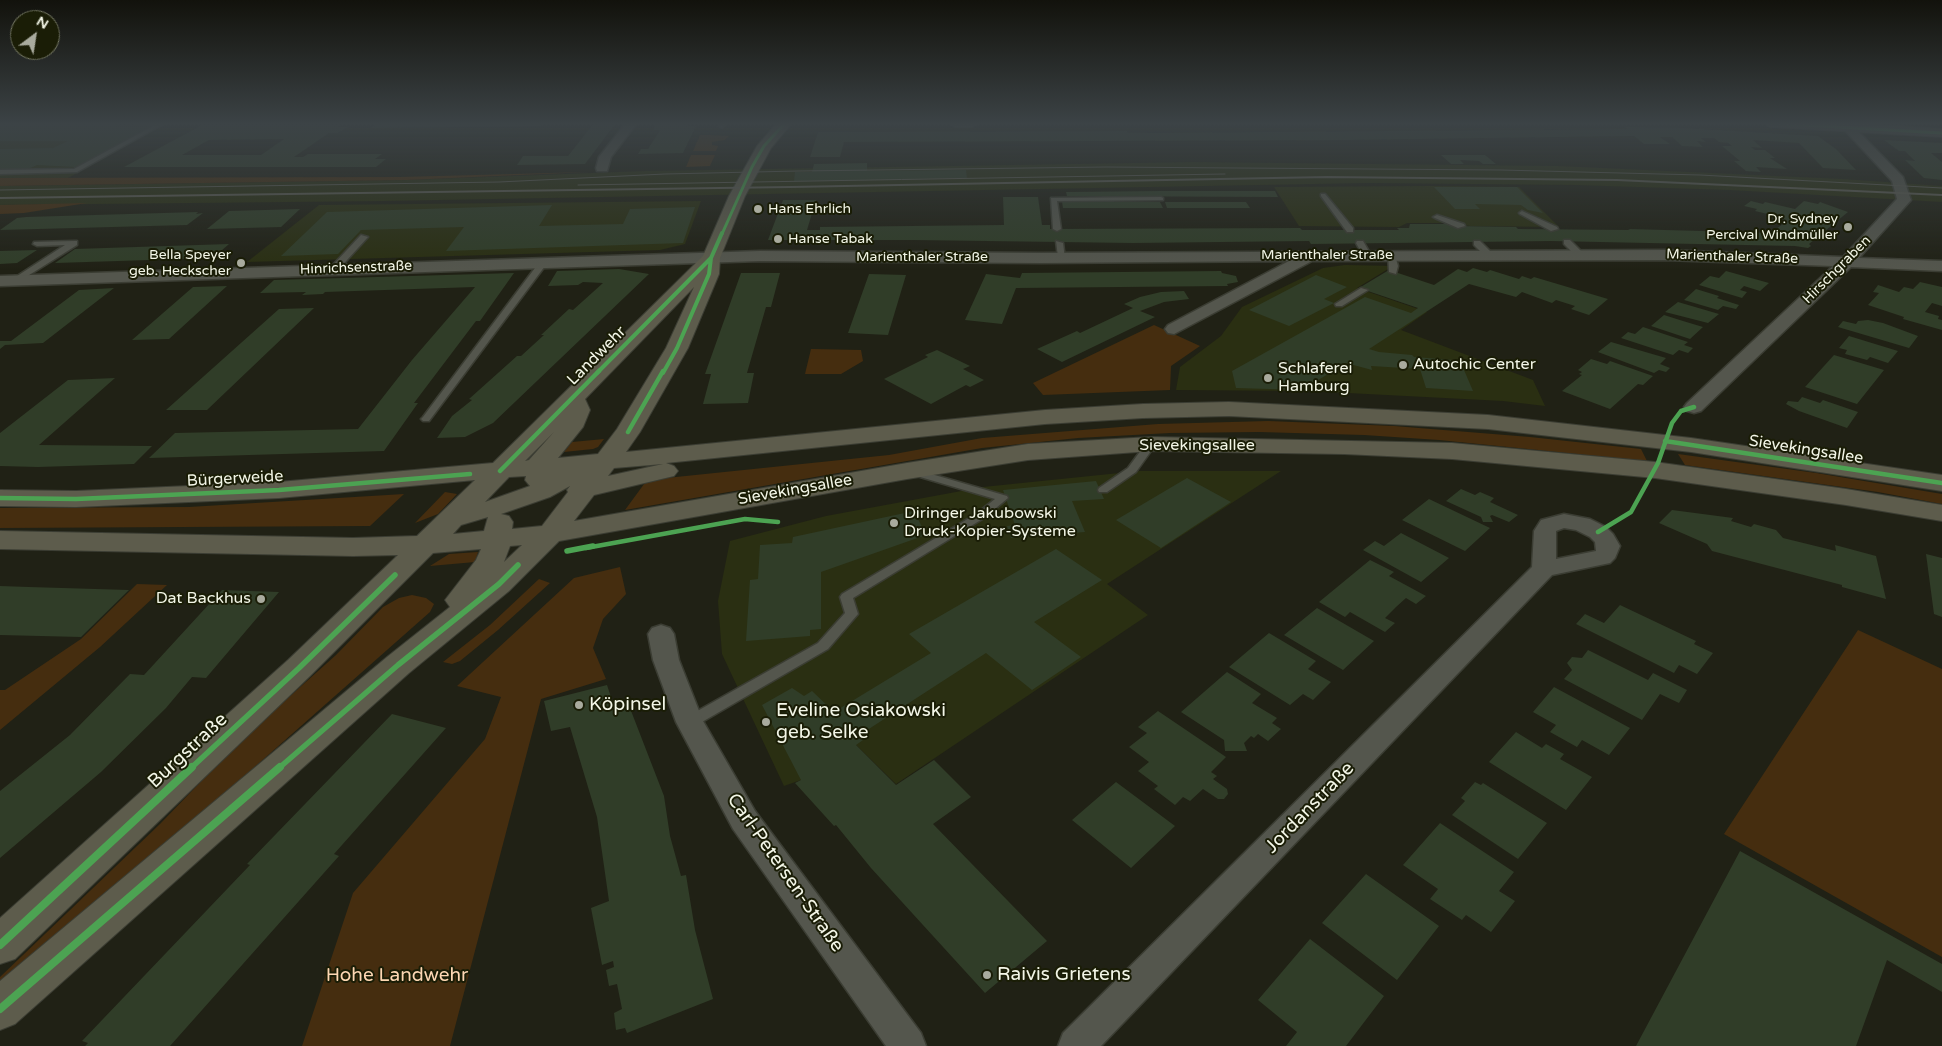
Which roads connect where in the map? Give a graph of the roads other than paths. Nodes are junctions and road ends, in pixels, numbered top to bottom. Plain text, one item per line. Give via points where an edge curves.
1 (28, 172) edge
2 (750, 172) edge
3 (1890, 172) edge
4 (0, 173) edge
5 (1323, 194) dead end
6 (1161, 199) dead end
7 (1522, 213) dead end
8 (1437, 217) dead end
9 (1460, 226) dead end
10 (1057, 228) dead end
11 (1554, 229) dead end
12 (1350, 230) dead end
13 (364, 237) dead end
14 (1567, 242) dead end
15 (1477, 243) dead end
16 (38, 244) dead end
17 (1391, 254) junction
18 (1488, 254) junction
19 (1579, 254) junction
20 (1312, 255) junction
21 (711, 258) junction
22 (1848, 261) junction
23 (544, 262) junction
24 (1942, 266) edge
25 (334, 269) junction
26 (1394, 272) dead end
27 (8, 280) edge
28 (1364, 290) dead end
29 (1339, 304) dead end
30 (1174, 329) dead end
31 (573, 398) junction
32 (1694, 407) dead end
33 (426, 419) dead end
34 (628, 432) joint
35 (1151, 444) junction
36 (738, 449) junction
37 (598, 462) junction
38 (907, 470) junction
39 (486, 476) junction
40 (1942, 483) edge
41 (586, 489) junction
42 (1103, 490) dead end
43 (0, 498) edge
44 (554, 506) junction
45 (1942, 513) edge
46 (499, 522) junction
47 (453, 531) junction
48 (0, 540) edge
49 (177, 544) junction
50 (425, 545) junction
51 (1544, 569) dead end
52 (395, 575) junction
53 (661, 634) dead end
54 (398, 664) junction
55 (690, 722) junction
56 (0, 946) edge
57 (0, 1009) edge
58 (908, 1046) edge
59 (1076, 1046) edge

1 - 4 lane
2 - 21 main road, Landwehr
3 - 22 street, Hirschgraben via 1898,180 1904,200
5 - 12 lane
6 - 10 lane via 1053,199
7 - 11 lane
8 - 9 lane
13 - 25 lane
14 - 19 lane
15 - 18 lane
16 - 27 lane via 74,243
17 - 18 street, Marienthaler Straße
17 - 20 street, Marienthaler Straße via 1363,249
17 - 26 lane
18 - 19 street, Marienthaler Straße
19 - 22 street, Marienthaler Straße
20 - 21 street, Marienthaler Straße via 1060,250
20 - 30 street
21 - 23 street, Hinrichsenstraße
21 - 31 main road, Landwehr
21 - 34 main road, Landwehr via 709,274 677,348
22 - 24 street, Marienthaler Straße
22 - 32 street, Hirschgraben
23 - 25 street, Hinrichsenstraße
23 - 33 lane
25 - 27 street, Hinrichsenstraße
28 - 29 lane
31 - 39 main road, Landwehr
31 - 44 main road, Landwehr via 578,410 571,427 545,456
34 - 37 main road, Bürgerweide
35 - 38 main road, Sievekingsallee via 1028,452
35 - 42 lane via 1132,470
35 - 45 main road, Sievekingsallee via 1452,451 1655,470
36 - 37 main road, Sievekingsallee
36 - 40 main road, Sievekingsallee via 1045,417 1229,409 1488,422 1666,441
36 - 41 main road, Sievekingsallee via 657,473
37 - 41 main road
37 - 44 main road, Bürgerweide via 573,474
38 - 44 main road, Sievekingsallee
38 - 55 lane via 1003,498 980,516 846,596 852,614 822,646
39 - 43 main road, Bürgerweide via 269,491
39 - 44 main road, Bürgerweide
39 - 46 main road via 500,491
39 - 47 main road
41 - 44 main road
44 - 46 main road, Sievekingsallee
44 - 46 main road, Bürgerweide
44 - 54 main road via 499,584
46 - 47 main road, Sievekingsallee
46 - 54 main road via 490,562 473,586
47 - 49 main road via 408,528
47 - 50 main road, Sievekingsallee
47 - 52 main road, Sievekingsallee
48 - 49 main road
49 - 50 main road
50 - 52 main road, Burgstraße
51 - 59 street, Jordanstraße
52 - 56 main road, Burgstraße
53 - 55 street, Carl-Petersen-Straße via 666,660
54 - 57 main road
55 - 58 street, Carl-Petersen-Straße via 744,820

